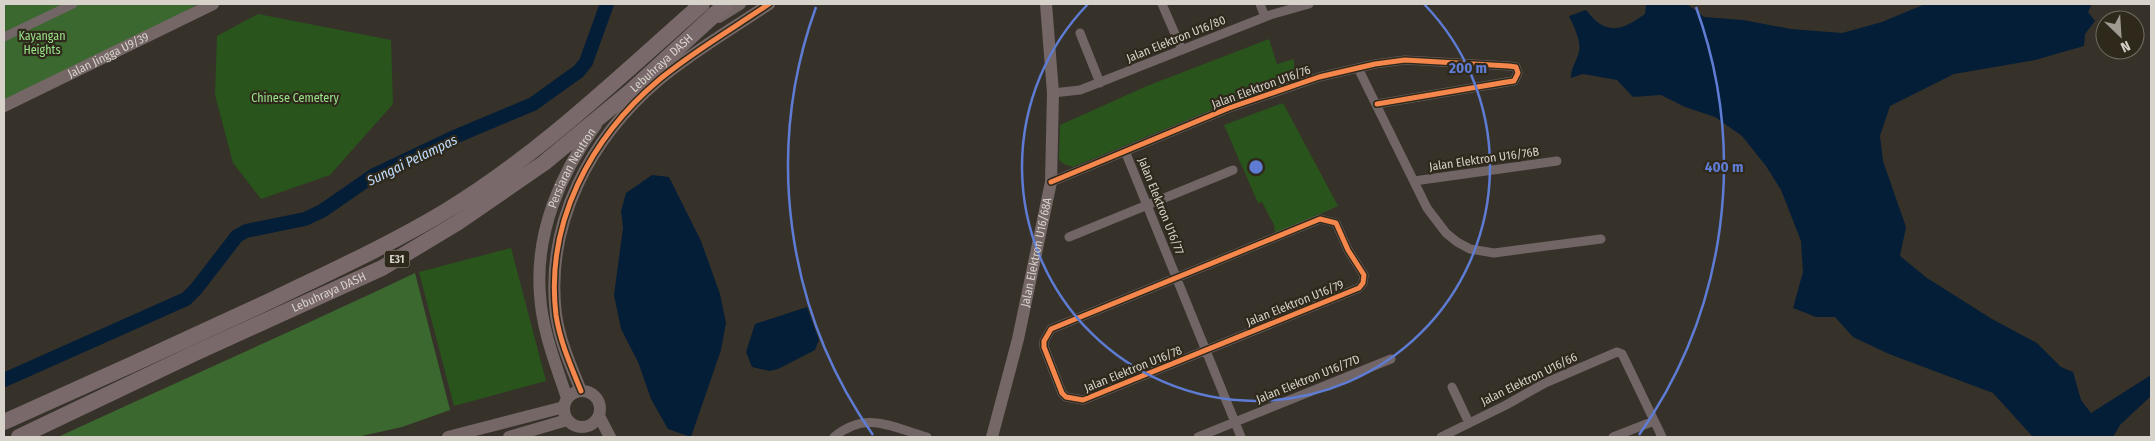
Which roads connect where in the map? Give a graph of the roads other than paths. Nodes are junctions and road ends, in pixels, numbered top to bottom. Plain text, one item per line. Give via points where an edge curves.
1 (73, 4) edge
2 (213, 4) edge
3 (702, 4) edge
4 (726, 4) edge
5 (740, 4) edge
6 (769, 4) edge
7 (1046, 4) edge
8 (1162, 4) edge
9 (1260, 4) edge
10 (1309, 4) edge
11 (1266, 17) junction
12 (1080, 34) dead end
13 (4, 38) edge
14 (1182, 50) junction
15 (1358, 68) junction
16 (1100, 82) junction
17 (1053, 93) junction
18 (1377, 104) junction
19 (4, 106) edge
20 (1125, 151) junction
21 (1557, 160) dead end
22 (1233, 170) dead end
23 (1414, 181) junction
24 (1051, 182) junction
25 (1147, 205) junction
26 (1069, 237) dead end
27 (1601, 239) dead end
28 (1176, 278) junction
29 (1206, 350) junction
30 (1391, 359) dead end
31 (1452, 387) dead end
32 (581, 391) junction
33 (566, 408) junction
34 (599, 416) junction
35 (1654, 420) junction
36 (4, 422) edge
37 (1235, 422) junction
38 (1469, 422) junction
39 (589, 432) edge
40 (19, 437) edge
41 (448, 437) edge
42 (509, 437) edge
43 (610, 437) edge
44 (834, 437) edge
45 (927, 437) edge
46 (992, 437) edge
47 (1198, 437) edge
48 (1241, 437) edge
49 (1441, 437) edge
50 (1614, 437) edge
51 (1662, 437) edge

1 - 13 street
2 - 19 street, Jalan Jingga U9/39
3 - 36 highway, Lebuhraya DASH / E31 via 509,169 446,211 361,258
4 - 40 highway, Lebuhraya DASH / E31, bridge via 631,91 544,163 457,223 382,268
5 - 33 street, Persiaran Neutron via 652,66 613,102 563,176 544,241 540,296
6 - 32 street, Persiaran Neutron via 702,46 659,80 604,138 574,189 558,239 556,316 564,351
7 - 17 street, Jalan Elektron U16/68A
8 - 14 street
9 - 11 street
10 - 11 street, Jalan Elektron U16/80
11 - 14 street, Jalan Elektron U16/80
12 - 16 street
14 - 16 street, Jalan Elektron U16/80
15 - 18 street
15 - 18 street, Jalan Elektron U16/76 via 1405,60 1509,66 1516,67 1518,73 1514,81
15 - 20 street, Jalan Elektron U16/76 via 1229,108
16 - 17 street, Jalan Elektron U16/80 via 1080,90
17 - 24 street, Jalan Elektron U16/68A
18 - 23 street
20 - 24 street, Jalan Elektron U16/76
20 - 25 street, Jalan Elektron U16/77
21 - 23 street, Jalan Elektron U16/76B
22 - 25 street
23 - 27 street via 1446,233 1470,249 1511,252
24 - 46 street, Jalan Elektron U16/68A via 1018,338
25 - 26 street
25 - 28 street, Jalan Elektron U16/77
28 - 29 street, Jalan Elektron U16/77
28 - 29 street, Jalan Elektron U16/78 via 1051,329 1044,341 1052,368 1066,397 1083,400
28 - 29 street, Jalan Elektron U16/79 via 1320,219 1336,223 1364,275 1359,288
29 - 37 street, Jalan Elektron U16/77
30 - 37 street, Jalan Elektron U16/77D
31 - 38 street
32 - 33 street via 575,392
32 - 34 street via 597,398
33 - 39 street via 575,426
33 - 41 street
33 - 42 street
34 - 39 street
34 - 43 street
35 - 38 street, Jalan Elektron U16/66 via 1622,354 1612,354 1545,383
35 - 50 street
35 - 51 street
37 - 47 street, Jalan Elektron U16/77D
37 - 48 street, Jalan Elektron U16/77
38 - 49 street, Jalan Elektron U16/66
44 - 45 street via 850,426 866,421

